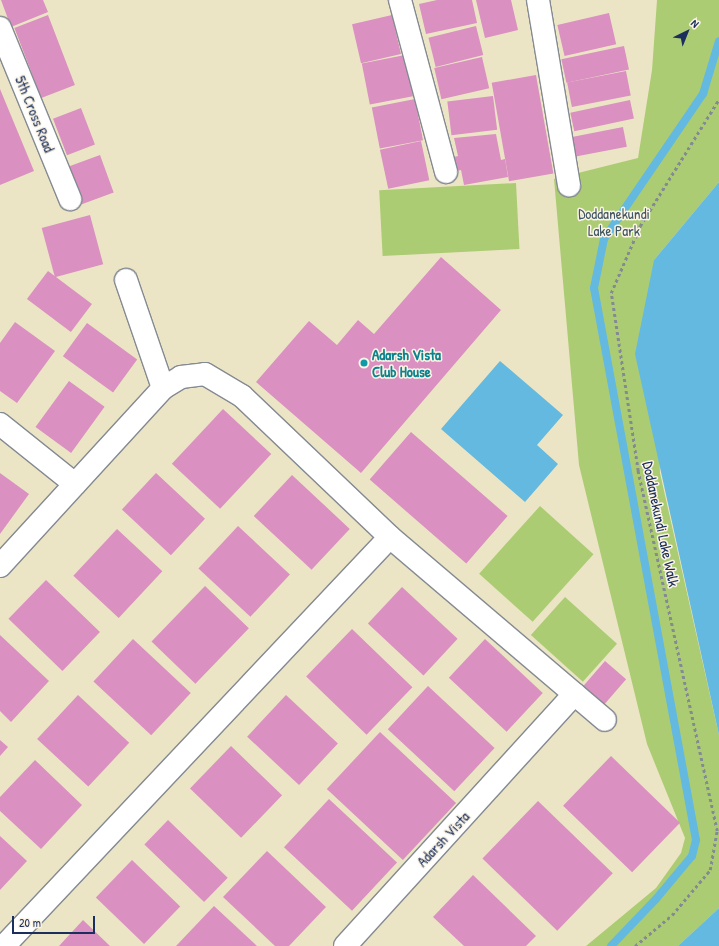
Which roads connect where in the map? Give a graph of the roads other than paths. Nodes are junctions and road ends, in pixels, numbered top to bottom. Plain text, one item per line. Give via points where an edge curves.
1 (400, 0) edge
2 (538, 0) edge
3 (0, 28) edge
4 (446, 172) dead end
5 (569, 185) dead end
6 (70, 199) dead end
7 (126, 280) dead end
8 (163, 388) junction
9 (0, 424) edge
10 (75, 484) junction
11 (390, 536) junction
12 (0, 566) edge
13 (574, 694) junction
14 (604, 720) dead end
15 (4, 946) edge
16 (345, 946) edge

1 - 4 street
2 - 5 street
3 - 6 street, 5th Cross Road
7 - 8 street
8 - 10 street
8 - 11 street via 181,377 205,374 242,396
9 - 10 street
10 - 12 street
11 - 13 street
11 - 15 street
13 - 14 street
13 - 16 street, Adarsh Vista

